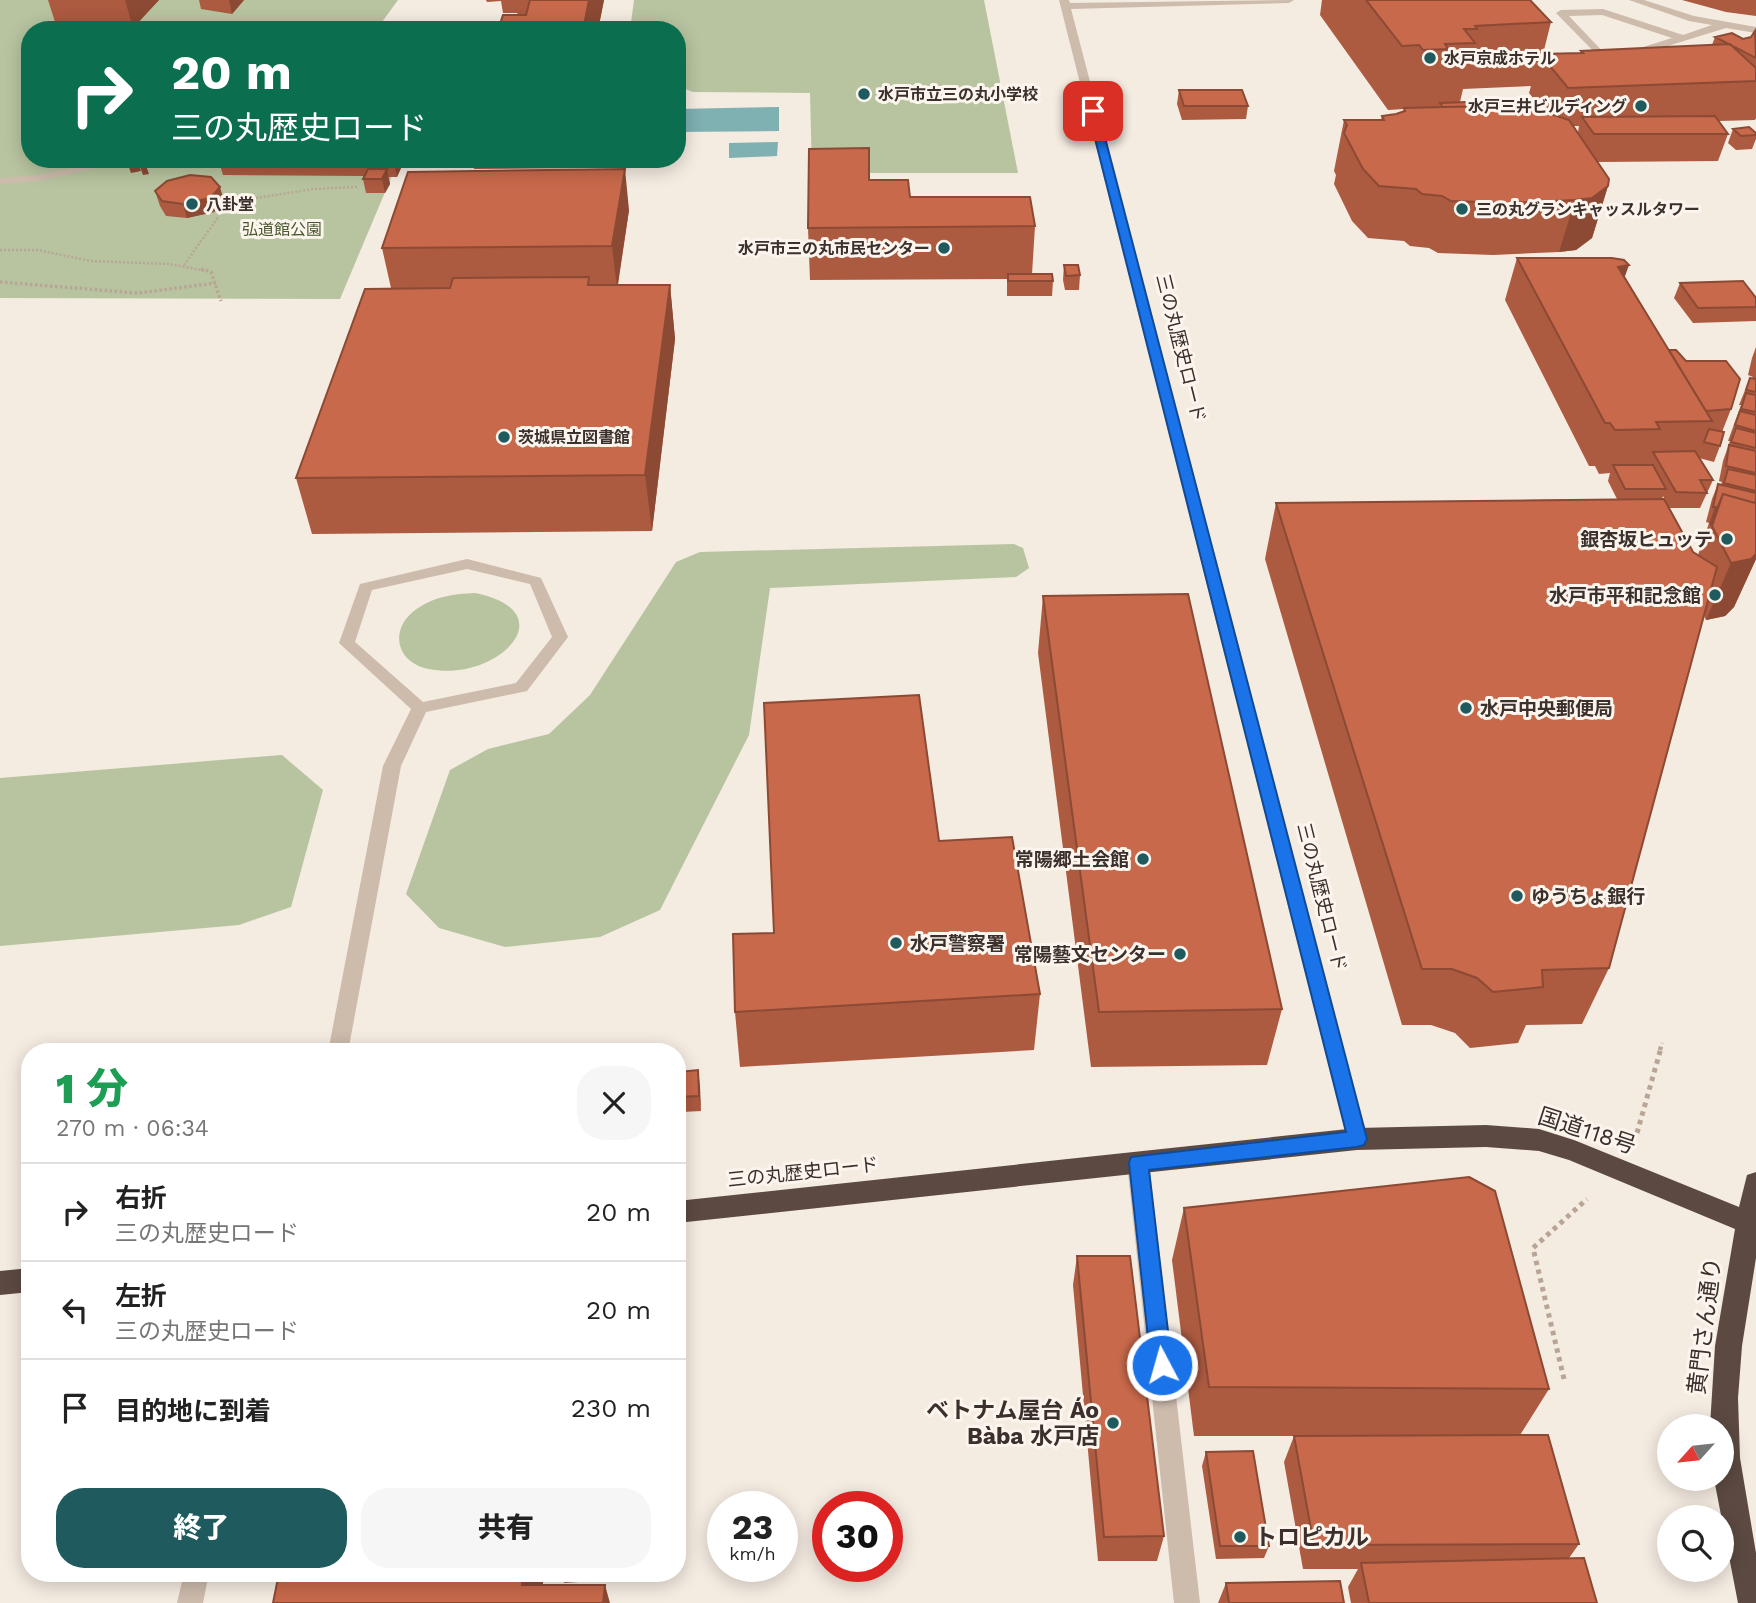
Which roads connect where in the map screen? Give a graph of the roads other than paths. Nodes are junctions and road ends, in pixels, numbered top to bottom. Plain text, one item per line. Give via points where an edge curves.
1 (1289, 0) edge
2 (1634, 0) edge
3 (1065, 3) edge
4 (1724, 25) junction
5 (1756, 30) edge
6 (1682, 38) junction
7 (88, 168) edge
8 (0, 181) edge
9 (420, 708) junction
10 (340, 1043) edge
11 (1357, 1139) junction
12 (1138, 1163) junction
13 (1756, 1183) edge
14 (686, 1211) edge
15 (1749, 1223) junction
16 (21, 1281) edge
17 (0, 1283) edge
18 (195, 1582) edge
19 (190, 1603) edge
20 (1187, 1603) edge
21 (1753, 1603) edge

1 - 3 street, 三の丸歴史ロード
2 - 4 street
3 - 11 street, 三の丸歴史ロード
4 - 5 street
4 - 6 street
6 - 6 street via 1603,58 1561,13 1603,12
7 - 8 street
9 - 9 street via 521,687 560,637 536,581 467,564 365,587 347,643
9 - 10 street via 392,766
11 - 12 highway, 三の丸歴史ロード
11 - 15 highway, 国道118号 via 1486,1136 1539,1140
12 - 14 highway, 三の丸歴史ロード
12 - 20 street
13 - 15 highway, 黄門さん通り
15 - 21 highway, 黄門さん通り via 1726,1370 1725,1417 1736,1537
16 - 17 highway
18 - 19 street

